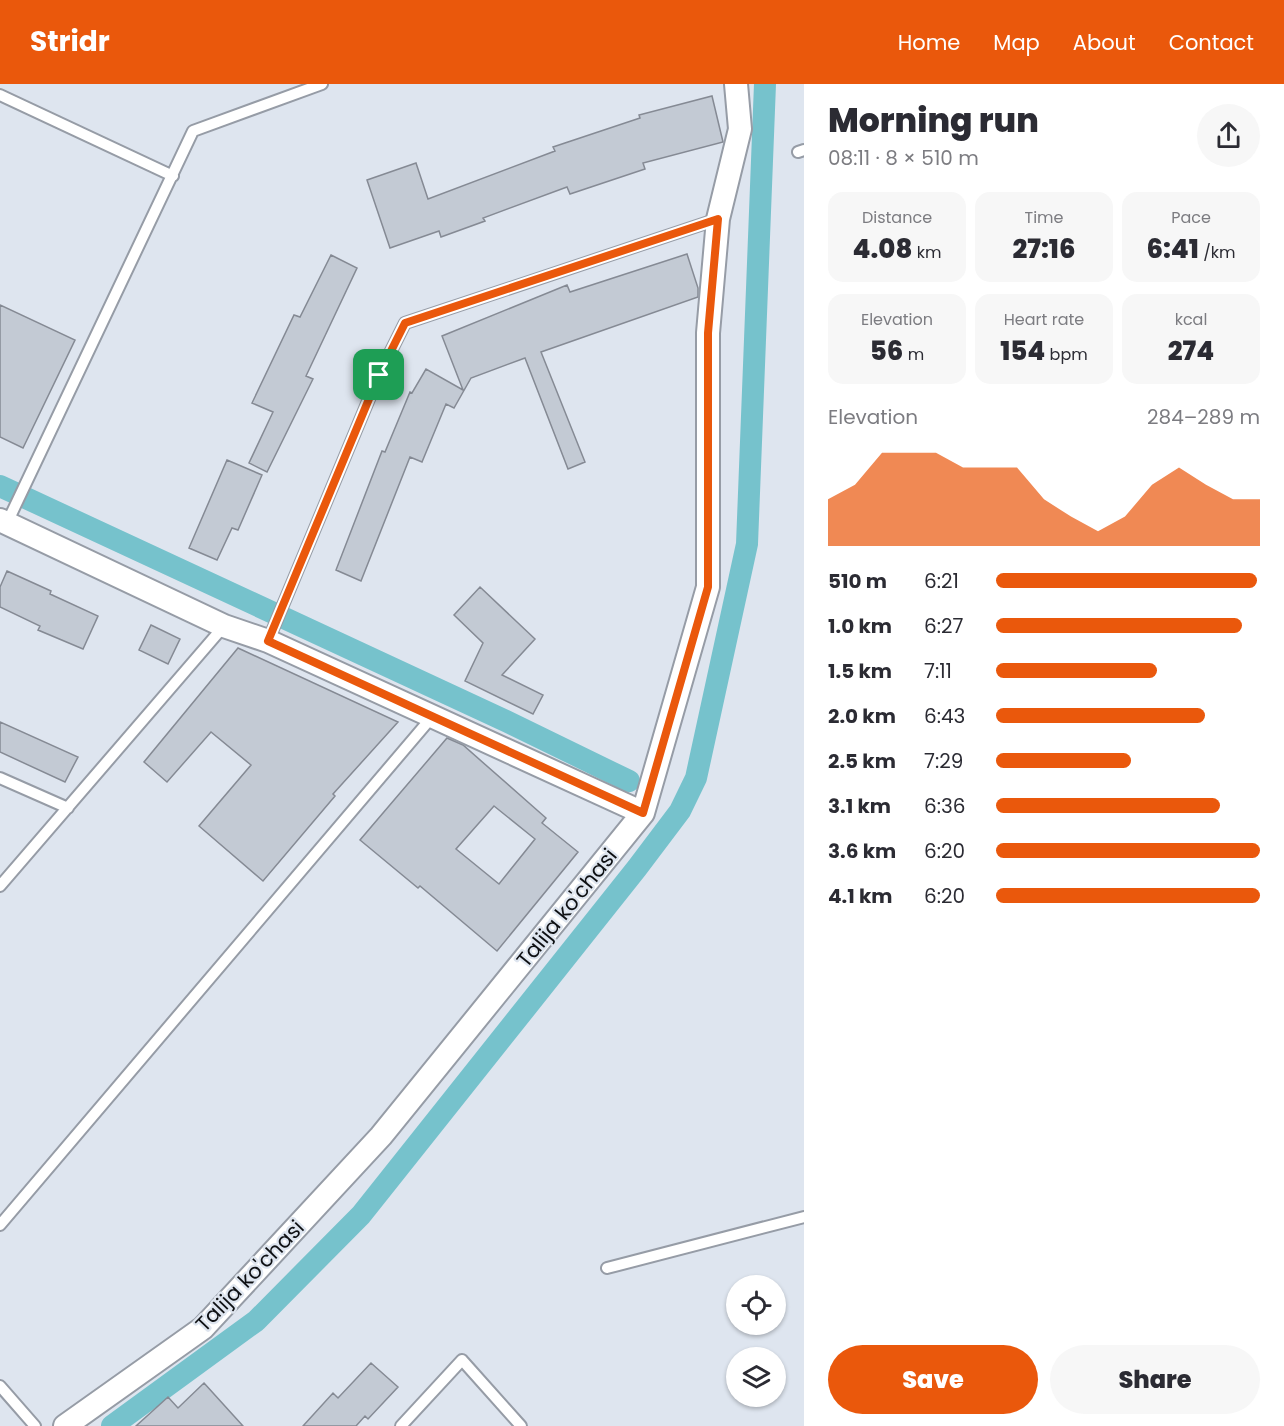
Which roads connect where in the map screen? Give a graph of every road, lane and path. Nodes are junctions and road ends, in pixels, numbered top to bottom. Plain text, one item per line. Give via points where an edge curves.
1 (322, 84) edge
2 (736, 84) edge
3 (0, 95) edge
4 (173, 176) junction
5 (718, 219) junction
6 (4, 522) edge
7 (224, 626) junction
8 (268, 641) junction
9 (432, 717) junction
10 (0, 778) edge
11 (68, 808) junction
12 (643, 813) junction
13 (0, 886) edge
14 (804, 1217) edge
15 (0, 1225) edge
16 (607, 1268) dead end
17 (0, 1386) edge
18 (35, 1426) edge
19 (65, 1426) edge
20 (401, 1426) edge
21 (521, 1426) edge

1 - 4 lane via 193,131
2 - 5 street, Talija ko'chasi via 740,129
3 - 4 lane
4 - 6 lane
5 - 8 lane via 405,323 379,375
5 - 12 street, Talija ko'chasi via 708,333 708,587
6 - 7 street
7 - 8 street
7 - 11 lane
8 - 9 street
9 - 12 street
9 - 15 lane
10 - 11 lane
11 - 13 lane
12 - 19 street, Talija ko'chasi via 381,1136 211,1319
14 - 16 lane
17 - 18 lane
20 - 21 lane via 462,1360

